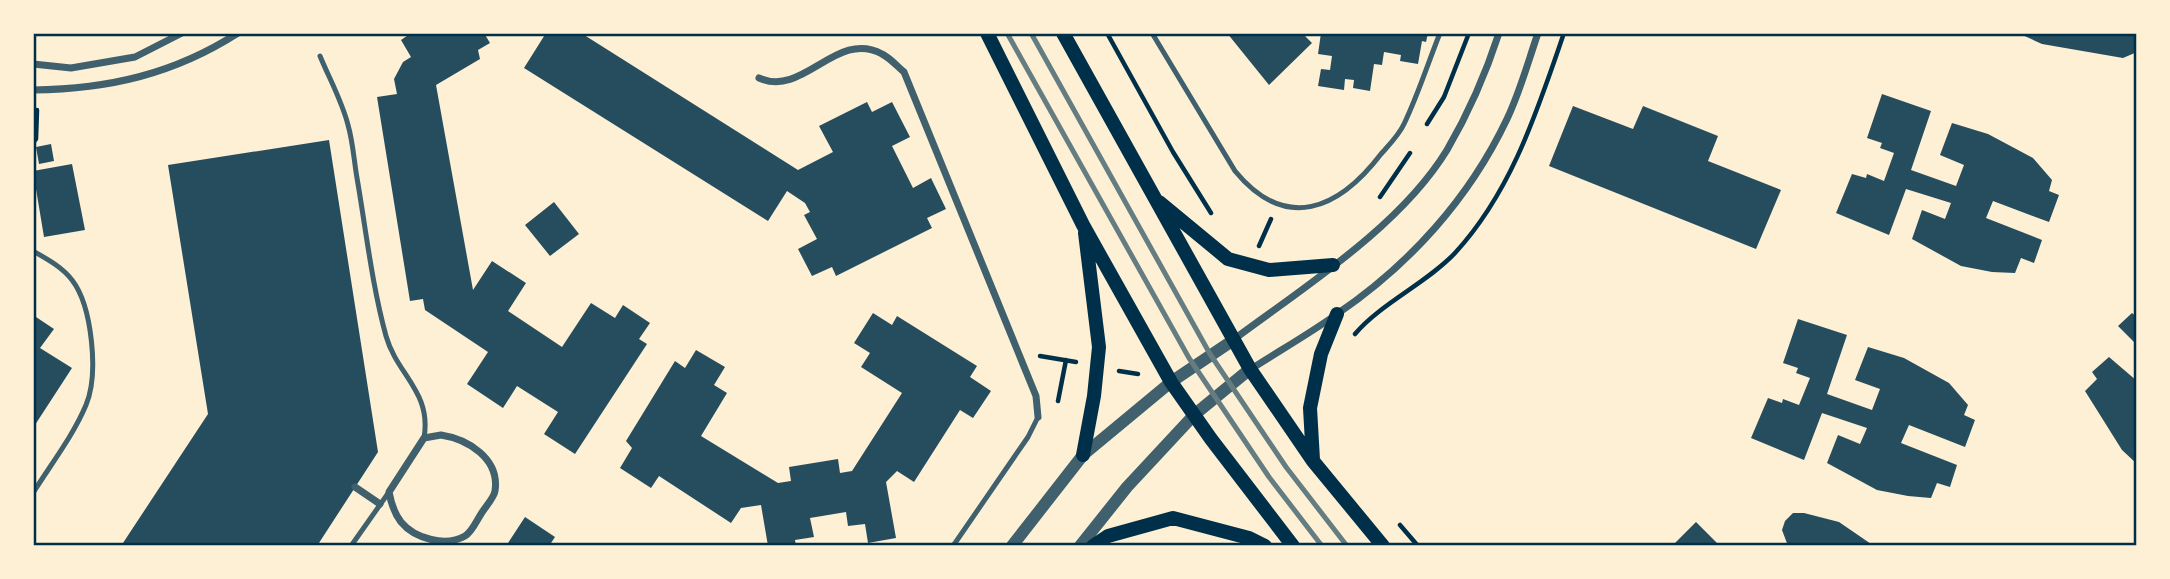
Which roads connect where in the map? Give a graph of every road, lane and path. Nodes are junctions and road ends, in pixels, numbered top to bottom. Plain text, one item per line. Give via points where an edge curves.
1 (181, 33) edge
2 (238, 33) edge
3 (987, 33) edge
4 (1063, 33) edge
5 (1107, 33) edge
6 (1152, 33) edge
7 (1440, 33) edge
8 (1499, 33) edge
9 (1538, 33) edge
10 (320, 56) dead end
11 (33, 64) edge
12 (759, 78) dead end
13 (33, 90) edge
14 (38, 105) dead end
15 (33, 143) edge
16 (1153, 196) junction
17 (1278, 204) junction
18 (1217, 223) dead end
19 (1083, 225) junction
20 (33, 251) edge
21 (1256, 254) dead end
22 (1332, 265) junction
23 (1337, 314) junction
24 (1232, 341) junction
25 (1056, 359) dead end
26 (1066, 360) dead end
27 (1250, 369) junction
28 (1171, 382) junction
29 (1194, 415) junction
30 (1038, 417) joint
31 (424, 438) junction
32 (1083, 455) junction
33 (1313, 461) junction
34 (355, 487) dead end
35 (389, 492) junction
36 (33, 493) edge
37 (380, 504) junction
38 (351, 546) edge
39 (953, 546) edge
40 (1012, 546) edge
41 (1080, 546) edge
42 (1093, 546) edge
43 (1265, 546) edge
44 (1293, 546) edge
45 (1383, 546) edge

1 - 11 street via 135,57 71,68
2 - 13 street via 215,48 142,77 79,89
3 - 19 main road
4 - 16 main road
5 - 18 path
6 - 17 lane via 1235,171 1248,187
7 - 17 lane via 1403,127 1369,171 1329,202 1304,209
8 - 22 street via 1489,64 1446,151 1372,235
9 - 23 street via 1508,118 1469,185 1442,222 1386,276
10 - 31 lane via 348,125 387,339 425,410
12 - 30 street via 770,83 792,80 848,48 883,54 904,72 1036,396
14 - 15 path
16 - 22 main road via 1228,258 1269,271
16 - 24 main road
17 - 21 path
19 - 28 main road
19 - 32 main road via 1099,346
20 - 36 lane via 72,279 82,299 93,356 87,403
22 - 24 street
23 - 27 street
23 - 33 main road via 1321,354 1310,408
24 - 27 main road
24 - 28 street
25 - 26 path
27 - 29 street
27 - 33 main road
28 - 29 main road
28 - 32 street
29 - 41 street
29 - 44 main road
30 - 39 lane
31 - 35 street
31 - 35 street via 441,435 473,445 486,458 495,492 467,535 450,541 416,534 402,524
32 - 40 street
33 - 45 main road
34 - 37 street
35 - 37 lane
37 - 38 lane
42 - 43 main road via 1108,536 1173,518

